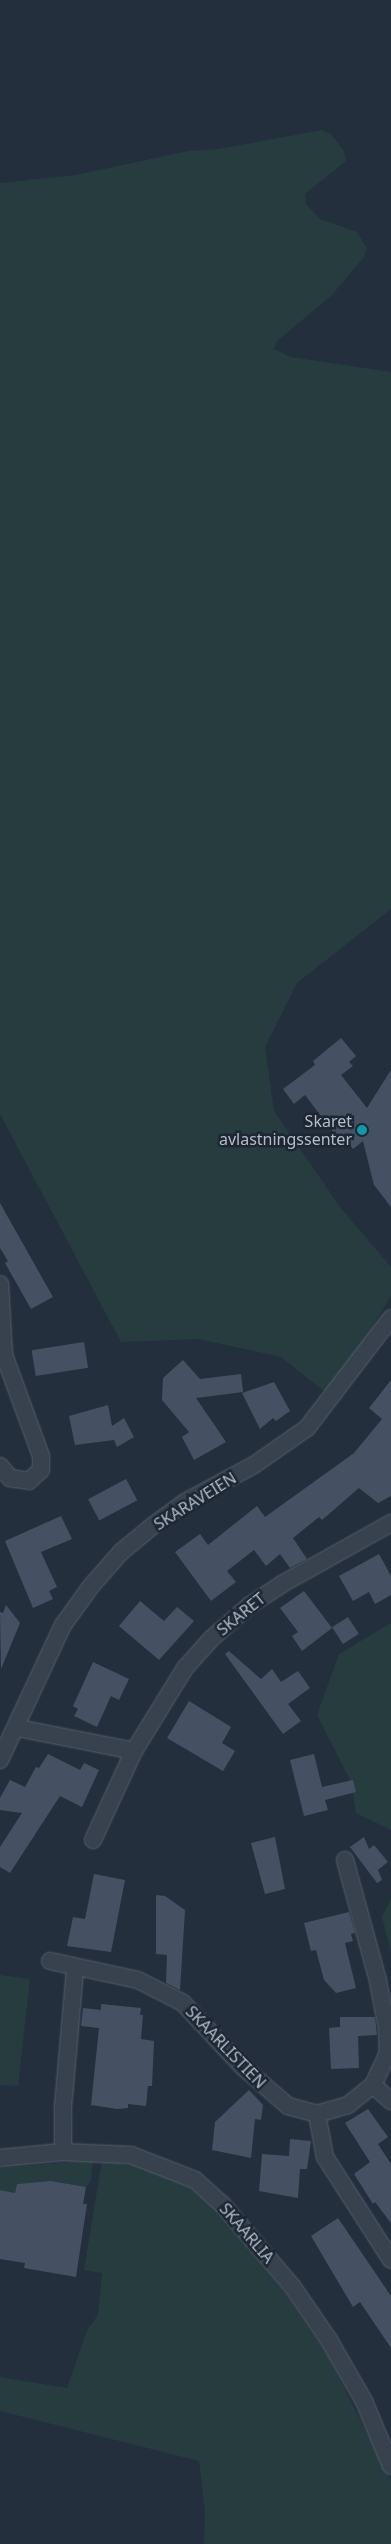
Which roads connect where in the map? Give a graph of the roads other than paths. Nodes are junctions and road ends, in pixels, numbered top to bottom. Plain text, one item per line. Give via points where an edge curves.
1 (0, 1284) edge
2 (391, 1318) edge
3 (0, 1466) edge
4 (391, 1523) edge
5 (18, 1728) junction
6 (134, 1752) junction
7 (0, 1760) edge
8 (93, 1840) dead end
9 (345, 1860) dead end
10 (50, 1961) dead end
11 (75, 1969) junction
12 (373, 2085) junction
13 (391, 2101) edge
14 (317, 2114) junction
15 (63, 2152) junction
16 (0, 2158) edge
17 (391, 2260) edge
18 (391, 2466) edge

1 - 3 street via 4,1355 41,1456 41,1470 29,1481 10,1478
2 - 5 street, SKARAVEIEN via 307,1428 254,1465 186,1502 121,1552 63,1625
4 - 6 street, SKARET via 250,1605 185,1668
5 - 6 street
5 - 7 street, SKARAVEIEN
6 - 8 street, SKARET
9 - 12 street via 378,1980 387,2028 388,2052
10 - 11 street, SKAARLISTIEN
11 - 14 street, SKAARLISTIEN via 138,1980 183,2004 272,2094 288,2106
11 - 15 street via 63,2107
12 - 13 street
12 - 14 street via 348,2105
14 - 17 street via 325,2157
15 - 16 street, SKAARLIA
15 - 18 street, SKAARLIA via 96,2151 140,2157 195,2180 222,2204 292,2286 328,2340 364,2401

